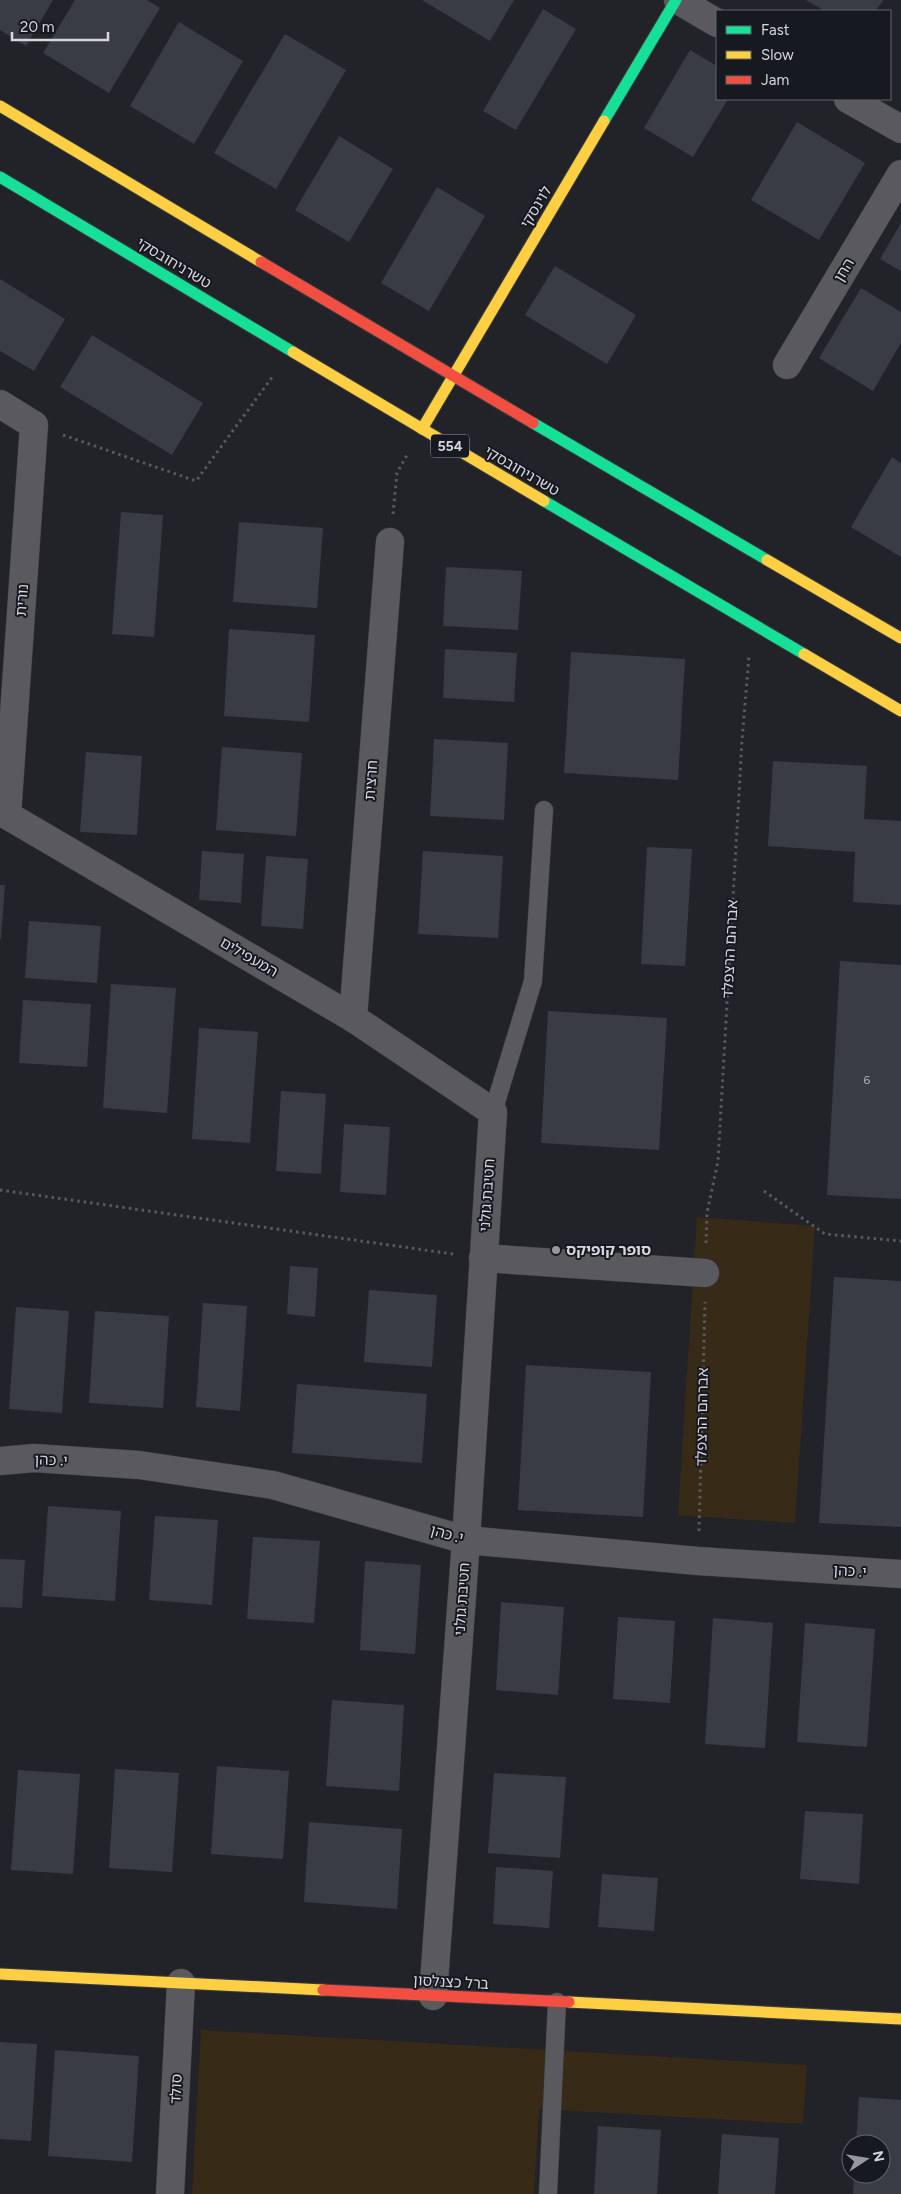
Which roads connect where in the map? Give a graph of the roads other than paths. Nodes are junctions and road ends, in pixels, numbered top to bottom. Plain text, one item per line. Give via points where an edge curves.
1 (677, 0) edge
2 (716, 22) edge
3 (850, 100) edge
4 (0, 106) edge
5 (901, 129) edge
6 (901, 174) edge
7 (0, 177) edge
8 (787, 365) dead end
9 (453, 376) junction
10 (0, 404) edge
11 (422, 430) junction
12 (390, 542) road end
13 (901, 638) edge
14 (901, 711) edge
15 (544, 810) dead end
16 (4, 813) edge
17 (353, 1018) junction
18 (493, 1112) junction
19 (483, 1258) junction
20 (706, 1273) road end
21 (0, 1461) edge
22 (466, 1540) junction
23 (901, 1574) edge
24 (0, 1974) edge
25 (181, 1983) junction
26 (433, 1996) junction
27 (557, 2002) junction
28 (901, 2019) edge
29 (170, 2194) edge
30 (548, 2194) edge

1 - 2 street
1 - 9 main road, לוינסקי
3 - 5 street
4 - 9 main road
6 - 8 street, החן
7 - 11 main road, טשרניחובסקי / 554
9 - 11 main road, לוינסקי
9 - 13 main road
10 - 16 street, נורית via 34,425
11 - 14 main road, טשרניחובסקי / 554
12 - 17 street, חרצית
15 - 18 lane via 533,981
16 - 17 street, המעפילים
17 - 18 street, המעפילים
18 - 19 street, חטיבת גולני
19 - 20 street
19 - 22 street, חטיבת גולני
21 - 22 street, י. כהן via 34,1458 139,1464 273,1485
22 - 23 street, י. כהן via 698,1561
22 - 26 street, חטיבת גולני
24 - 25 main road, ברל כצנלסון
25 - 26 main road, ברל כצנלסון
25 - 29 street, סולד
26 - 27 main road, ברל כצנלסון
27 - 28 main road, ברל כצנלסון
27 - 30 lane

